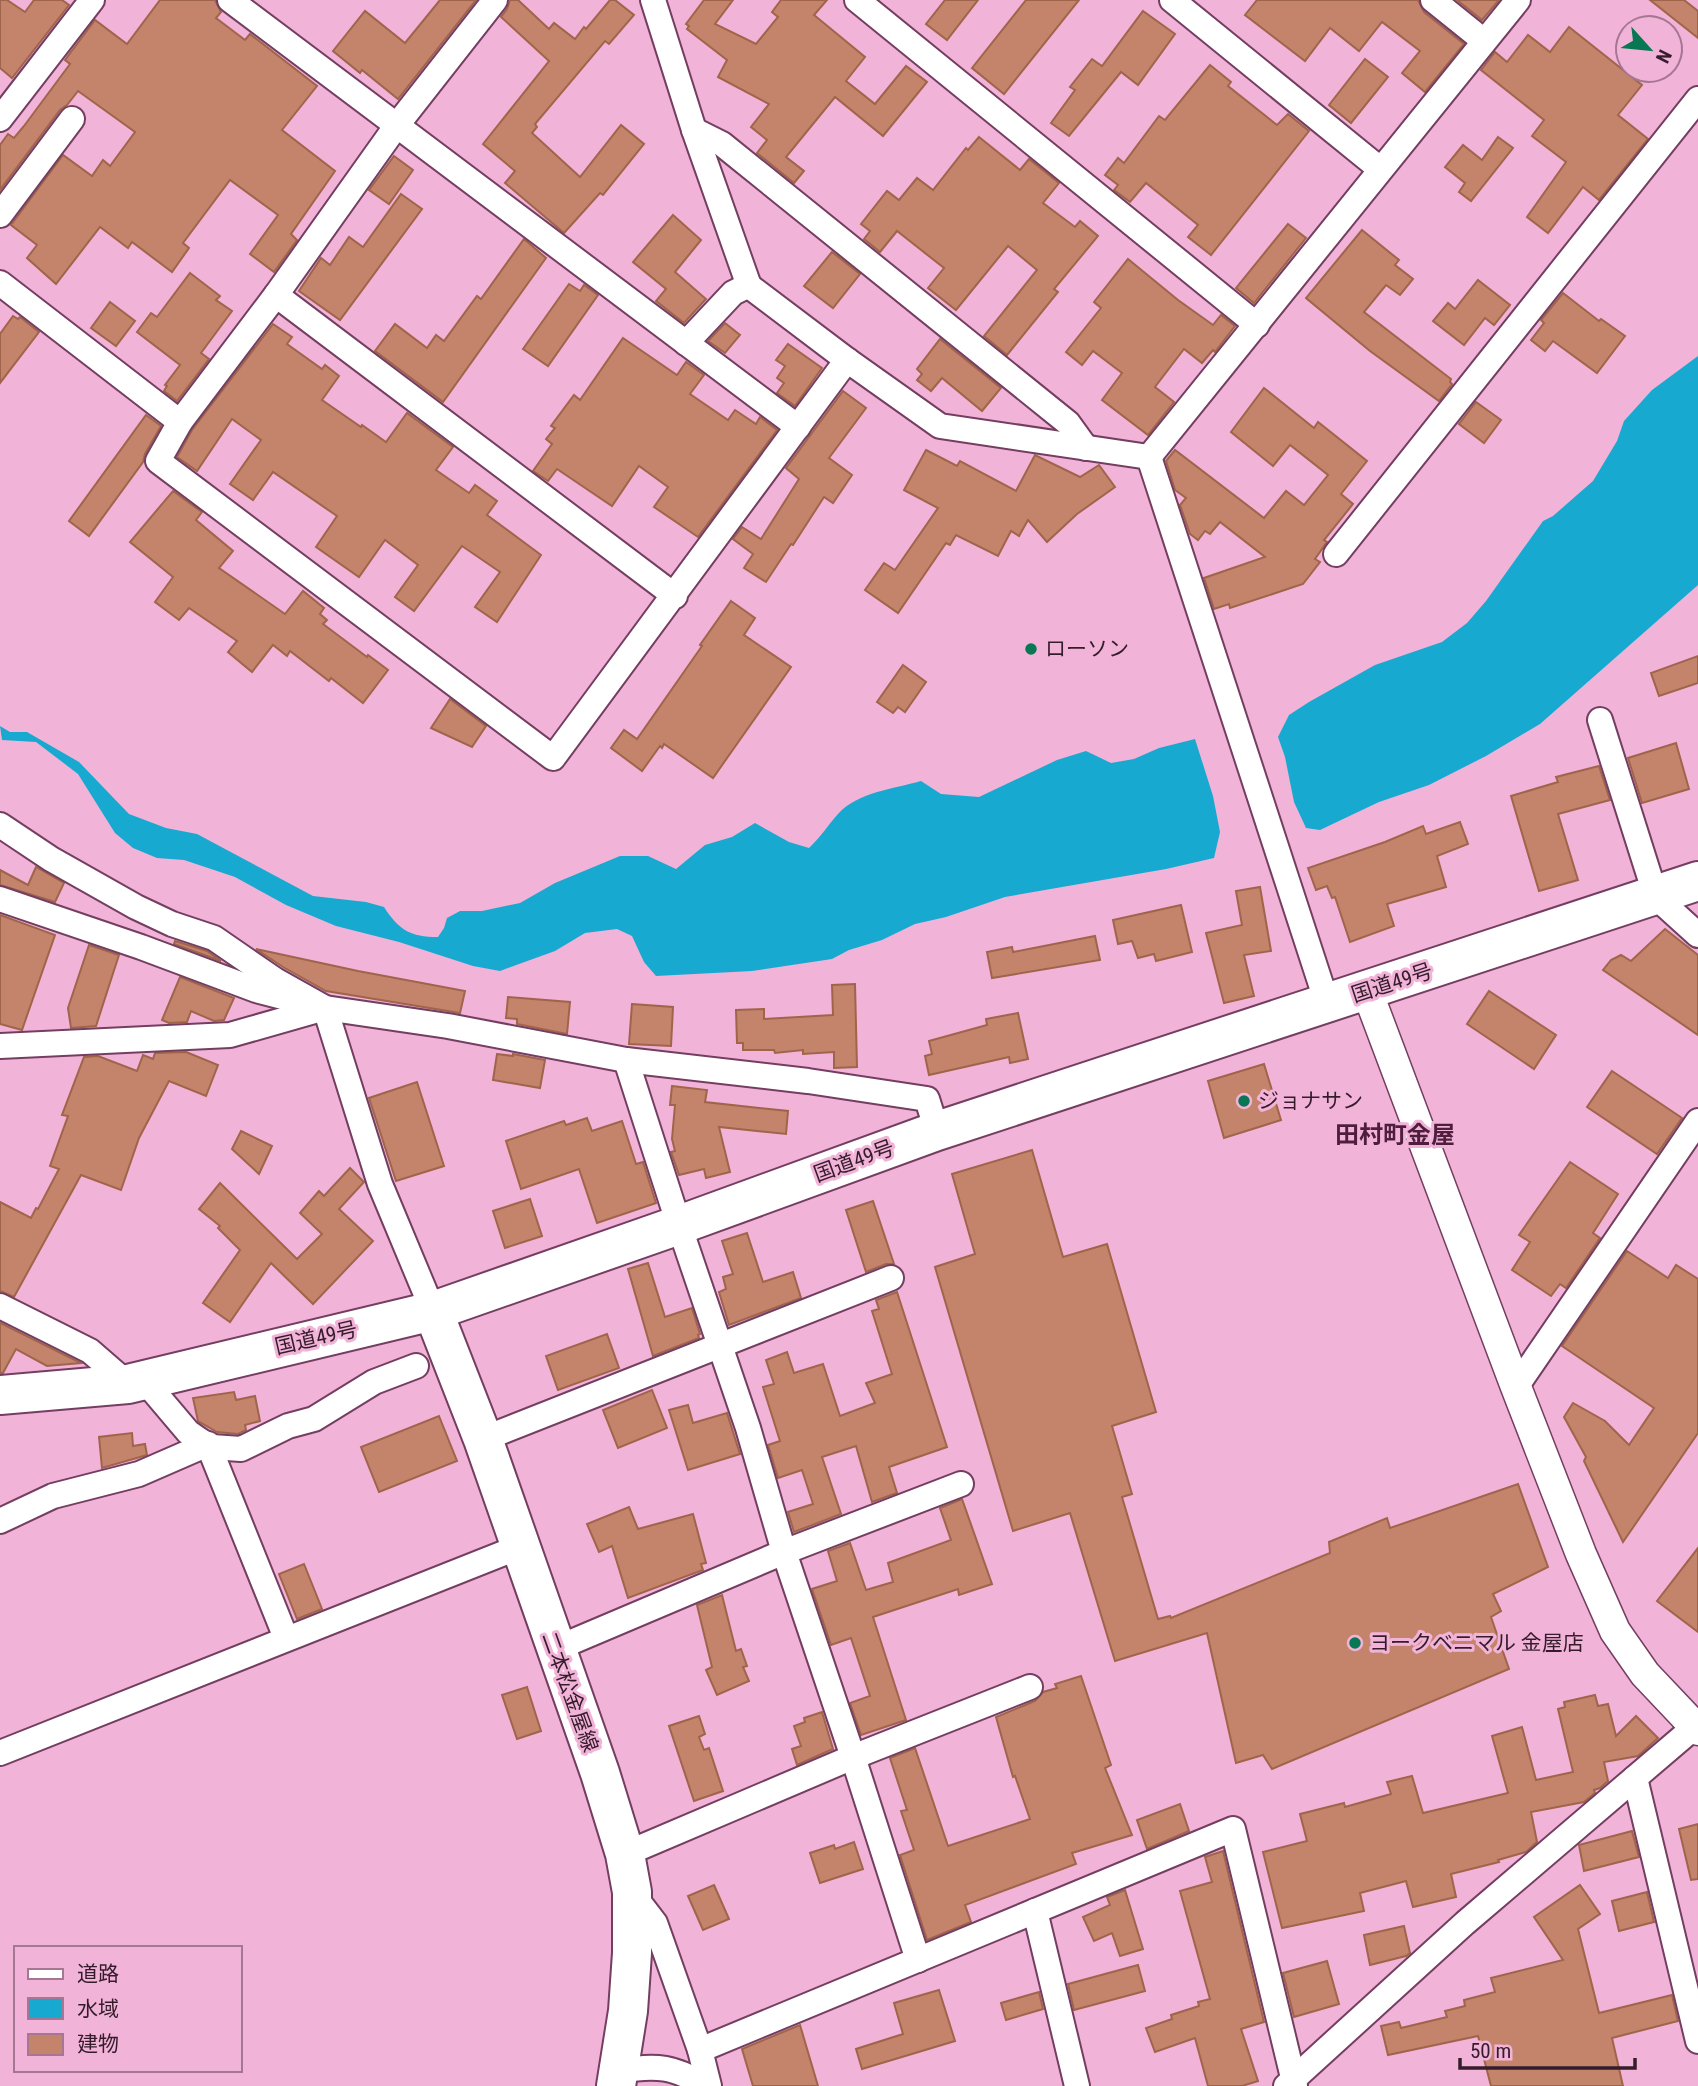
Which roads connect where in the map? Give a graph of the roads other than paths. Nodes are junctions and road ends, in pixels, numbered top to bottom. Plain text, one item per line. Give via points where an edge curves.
1 (92, 0) edge
2 (230, 0) edge
3 (495, 0) edge
4 (653, 0) edge
5 (857, 0) edge
6 (1172, 0) edge
7 (1433, 0) edge
8 (1517, 0) edge
9 (1484, 41) junction
10 (8, 92) edge
11 (1698, 99) edge
12 (0, 119) edge
13 (72, 119) dead end
14 (397, 125) junction
15 (694, 130) junction
16 (1380, 169) junction
17 (0, 215) edge
18 (0, 283) edge
19 (749, 285) junction
20 (276, 295) junction
21 (1257, 325) junction
22 (686, 343) junction
23 (847, 360) junction
24 (180, 422) junction
25 (798, 427) junction
26 (1086, 447) junction
27 (1149, 457) junction
28 (1336, 554) dead end
29 (675, 596) junction
30 (1600, 720) dead end
31 (0, 825) edge
32 (1698, 881) edge
33 (1656, 897) junction
34 (0, 899) edge
35 (1698, 935) edge
36 (1367, 991) junction
37 (1327, 1003) junction
38 (326, 1008) junction
39 (0, 1046) edge
40 (626, 1060) junction
41 (1698, 1121) edge
42 (937, 1131) junction
43 (678, 1225) junction
44 (891, 1278) dead end
45 (0, 1306) edge
46 (433, 1311) junction
47 (720, 1345) junction
48 (416, 1366) dead end
49 (136, 1382) junction
50 (1516, 1387) junction
51 (0, 1395) edge
52 (483, 1439) junction
53 (208, 1444) junction
54 (961, 1484) dead end
55 (0, 1521) edge
56 (519, 1548) junction
57 (784, 1552) junction
58 (286, 1638) junction
59 (555, 1649) junction
60 (1030, 1687) dead end
61 (1697, 1727) edge
62 (0, 1753) edge
63 (853, 1756) junction
64 (1635, 1778) junction
65 (625, 1854) junction
66 (632, 1892) junction
67 (1035, 1912) junction
68 (918, 1960) junction
69 (1698, 2041) edge
70 (700, 2050) junction
71 (618, 2078) edge
72 (1291, 2084) edge
73 (708, 2086) edge
74 (1077, 2086) edge

1 - 10 street
2 - 14 street
3 - 14 street
4 - 15 street
5 - 21 street
6 - 16 street
7 - 9 street
8 - 9 street
9 - 16 street
10 - 12 street
11 - 28 street
13 - 17 street
14 - 20 street
14 - 22 street
15 - 19 street
15 - 26 street via 722,144 1068,423
16 - 21 street
18 - 24 street
19 - 22 street via 733,293
19 - 23 street
20 - 24 street
20 - 29 street
21 - 27 street
22 - 25 street
23 - 25 street
23 - 26 street via 940,426
24 - 29 street via 158,461 553,758
25 - 29 street
26 - 27 street
27 - 37 street
30 - 33 street
31 - 38 street via 136,907 214,938
32 - 33 main road, 国道49号
33 - 35 street
33 - 36 main road, 国道49号
34 - 38 street via 256,990
36 - 37 main road, 国道49号
36 - 50 street
37 - 42 main road, 国道49号
38 - 39 street via 230,1035
38 - 40 street
38 - 46 street via 380,1184
40 - 42 street via 927,1099
40 - 43 street
41 - 50 street
42 - 43 main road, 国道49号
43 - 46 main road, 国道49号
43 - 47 street
44 - 47 street
45 - 49 street via 90,1351
46 - 49 main road, 国道49号
46 - 52 main road, 二本松金屋線
47 - 52 street
47 - 57 street
48 - 53 street via 374,1382 314,1419 288,1426 241,1450
49 - 51 main road, 国道49号
49 - 53 street via 188,1432
50 - 61 street via 1615,1631 1645,1674
52 - 56 main road, 二本松金屋線
53 - 55 street via 139,1474 53,1496
53 - 58 street
54 - 57 street
56 - 58 street
56 - 59 main road, 二本松金屋線
57 - 59 street
57 - 63 street
58 - 62 street
59 - 65 main road, 二本松金屋線
60 - 63 street
61 - 64 street
63 - 65 street
63 - 68 street
64 - 69 street
64 - 72 street via 1465,1923
65 - 66 main road, 二本松金屋線
66 - 70 street via 655,1923
66 - 71 main road, 二本松金屋線 via 628,2011
67 - 68 street
67 - 72 street via 1233,1829
67 - 74 street
68 - 70 street
70 - 73 street
71 - 73 street via 657,2066

